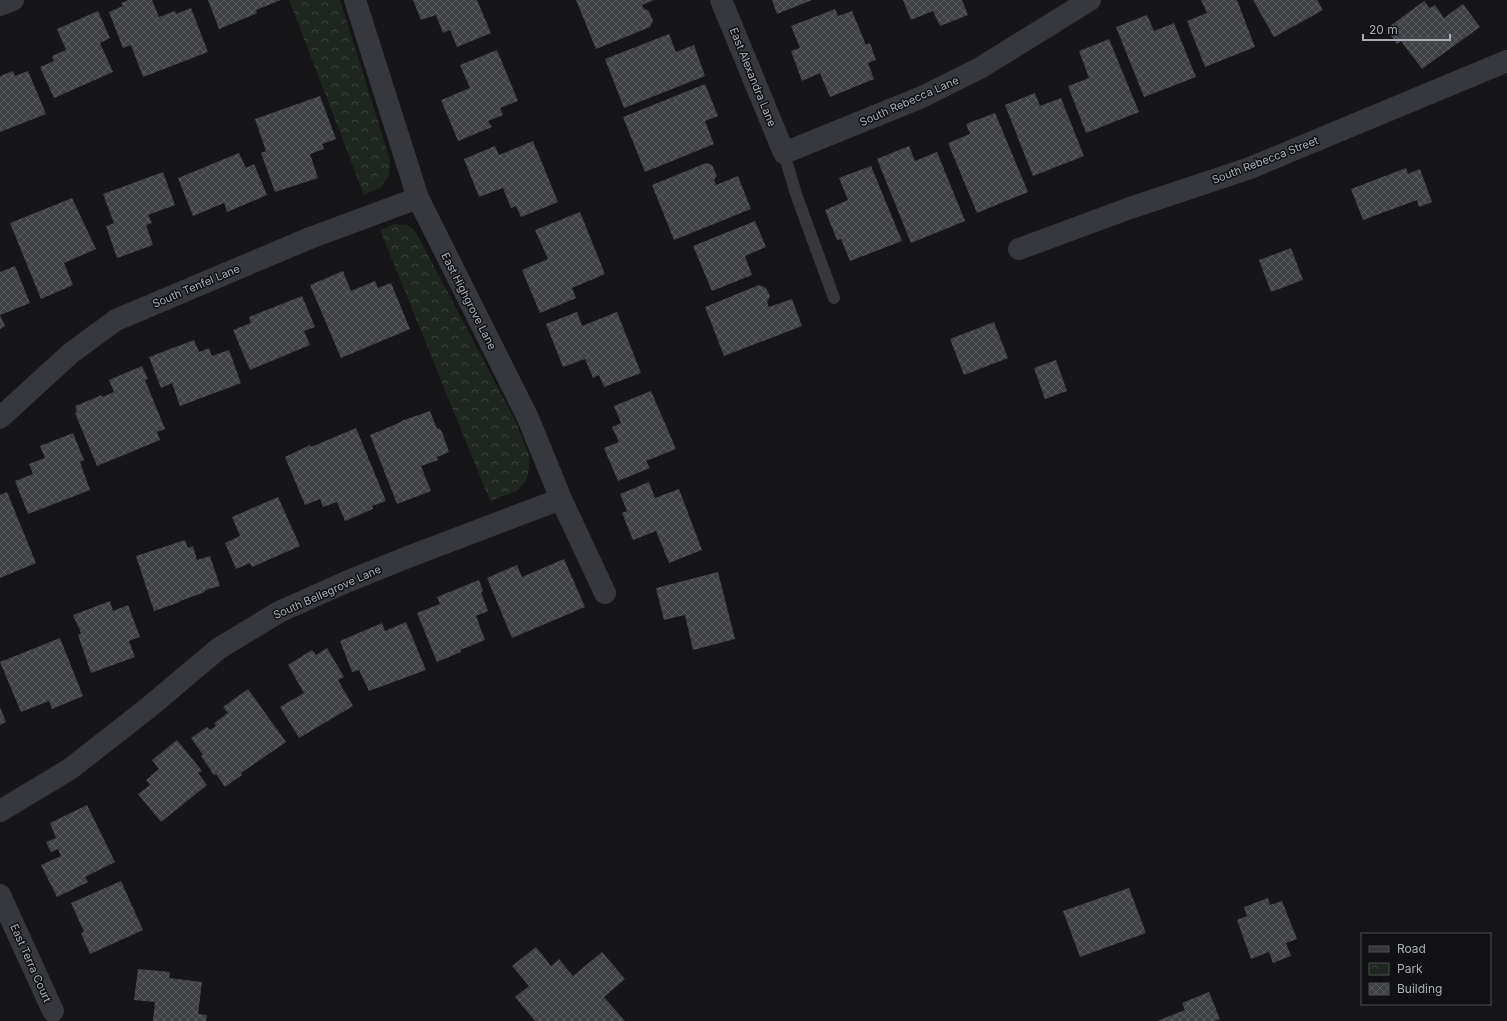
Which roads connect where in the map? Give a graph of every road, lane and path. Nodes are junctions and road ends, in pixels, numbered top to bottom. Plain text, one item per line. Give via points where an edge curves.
1 (13, 0) edge
2 (355, 0) edge
3 (721, 0) edge
4 (1090, 0) edge
5 (0, 5) edge
6 (1507, 61) edge
7 (784, 153) junction
8 (418, 198) junction
9 (1019, 249) dead end
10 (834, 298) dead end
11 (0, 418) edge
12 (560, 498) junction
13 (605, 593) dead end
14 (0, 811) edge
15 (0, 895) edge
16 (52, 1011) dead end

1 - 5 street
2 - 8 street, East Highgrove Lane
3 - 7 street, East Alexandra Lane
4 - 7 street, South Rebecca Lane via 980,68 922,97
6 - 9 street, South Rebecca Street via 1250,168
7 - 10 lane via 796,194
8 - 11 street, South Tenfel Lane via 310,238 116,320 72,353
8 - 12 street, East Highgrove Lane via 528,418
12 - 13 street, East Highgrove Lane
12 - 14 street, South Bellegrove Lane via 346,582 279,612 218,649 70,770
15 - 16 street, East Terra Court

